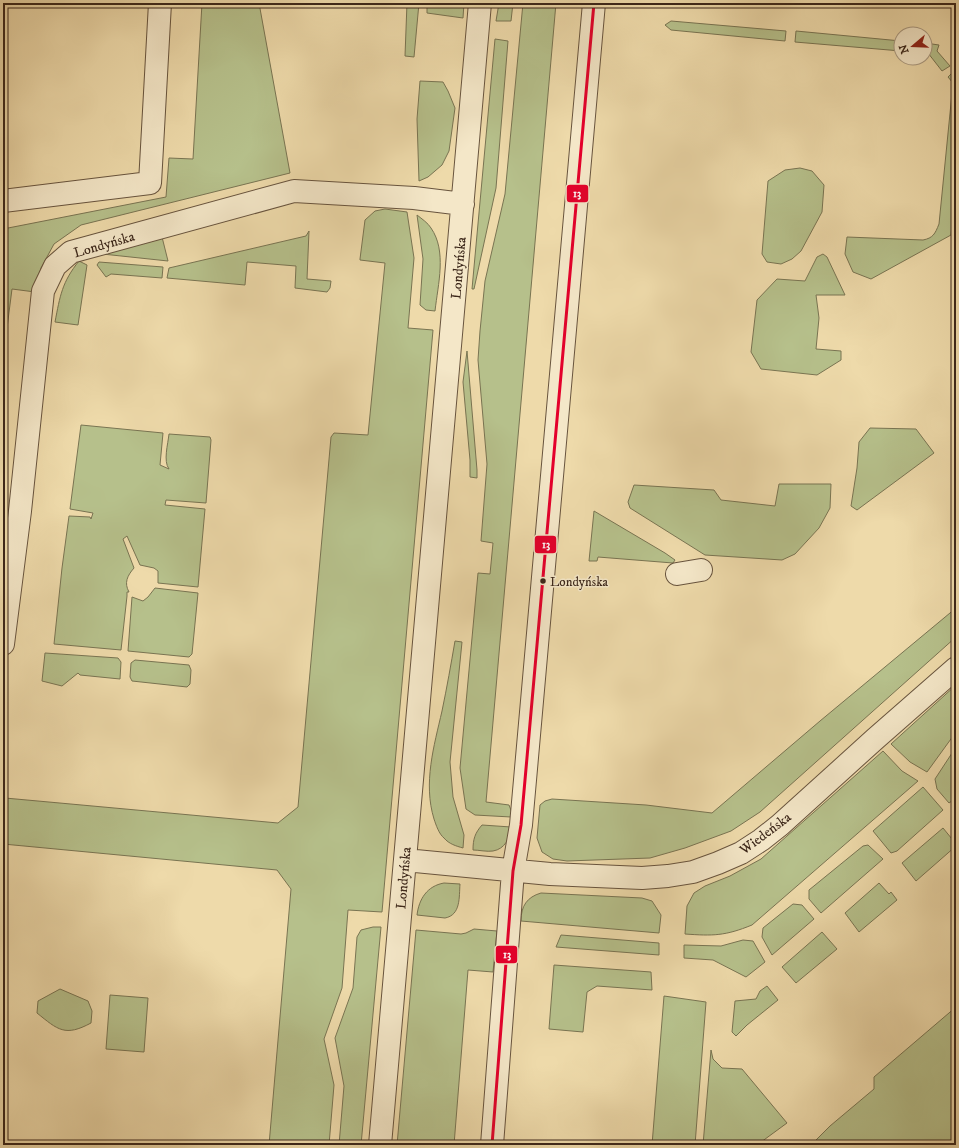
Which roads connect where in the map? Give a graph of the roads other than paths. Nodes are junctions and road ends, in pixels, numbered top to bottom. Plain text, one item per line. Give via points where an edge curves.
1 (160, 3) edge
2 (480, 3) edge
3 (594, 3) edge
4 (3, 200) edge
5 (463, 204) junction
6 (701, 570) dead end
7 (677, 574) dead end
8 (3, 644) edge
9 (956, 668) edge
10 (405, 860) junction
11 (513, 871) junction
12 (380, 1145) edge
13 (492, 1145) edge

1 - 4 street via 150,183
2 - 5 street, Londyńska
3 - 11 street via 521,824
5 - 8 street, Londyńska via 414,198 294,191 71,252 55,266 43,291
5 - 10 street, Londyńska
6 - 7 street
9 - 11 street, Wiedeńska via 780,825 741,853 694,872 668,876 642,878
10 - 11 street, Wiedeńska
10 - 12 street, Londyńska
11 - 13 street

